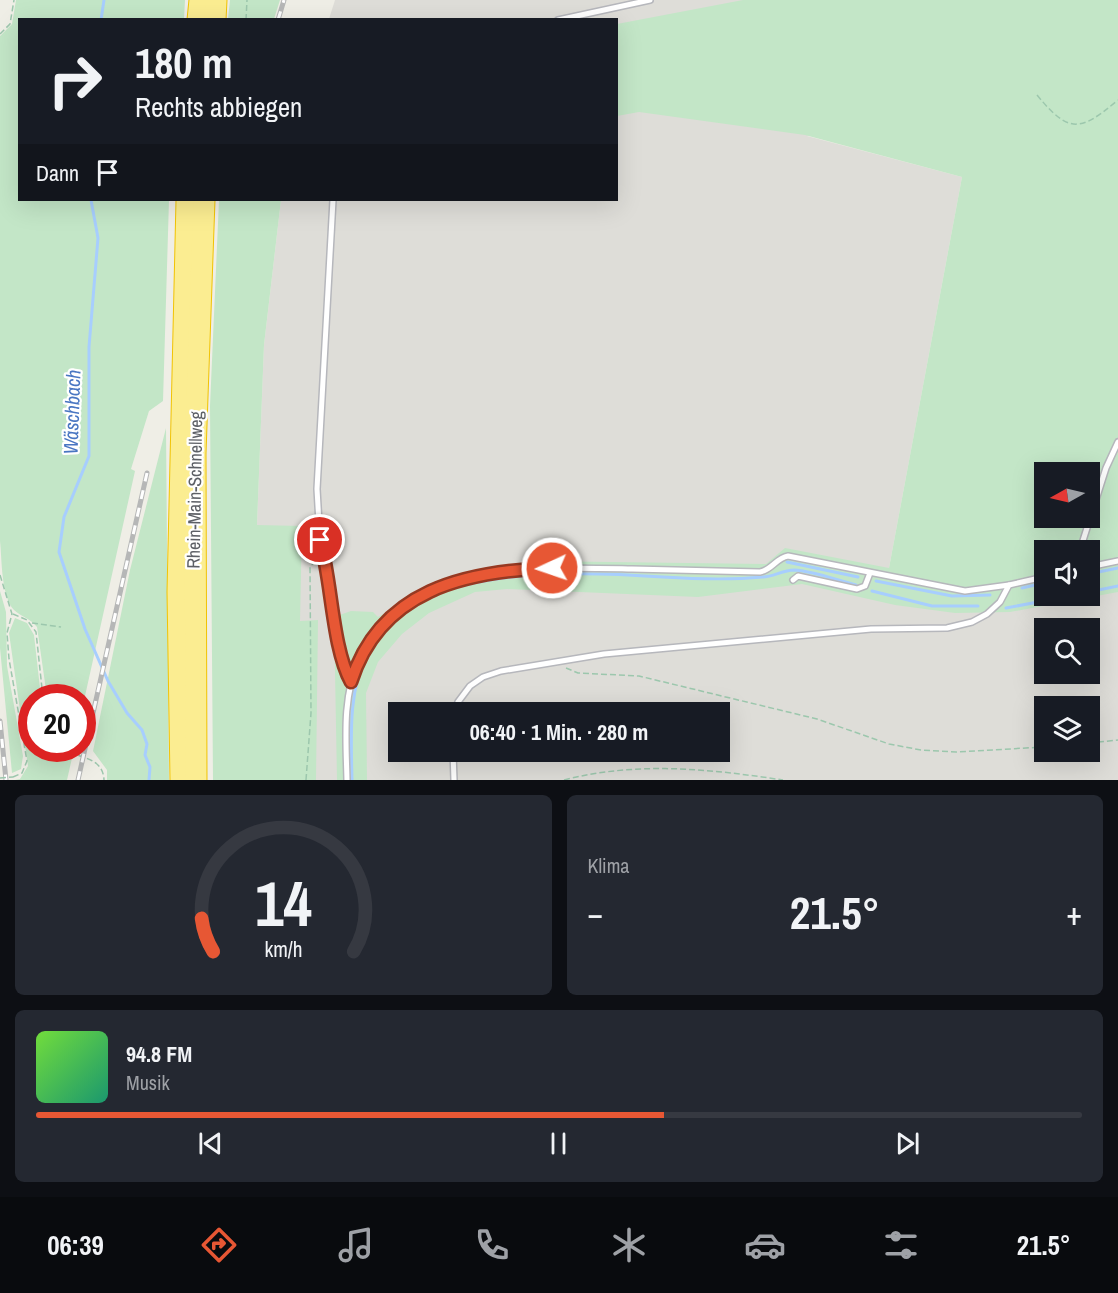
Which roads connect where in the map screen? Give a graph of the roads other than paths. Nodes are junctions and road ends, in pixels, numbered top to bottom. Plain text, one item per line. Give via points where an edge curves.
1 (200, 0) edge
2 (216, 0) edge
3 (651, 0) edge
4 (198, 18) edge
5 (215, 18) edge
6 (567, 18) edge
7 (187, 201) edge
8 (204, 201) edge
9 (333, 201) edge
10 (1118, 442) edge
11 (1083, 540) edge
12 (1118, 561) edge
13 (1100, 565) edge
14 (870, 573) junction
15 (1034, 579) edge
16 (793, 580) dead end
17 (1009, 585) junction
18 (351, 682) junction
19 (459, 702) edge
20 (453, 762) edge
21 (181, 780) edge
22 (196, 780) edge
23 (347, 780) edge
24 (454, 780) edge

1 - 4 highway
2 - 5 highway
3 - 6 lane
7 - 21 highway, Rhein-Main-Schnellweg via 178,534
8 - 22 highway, Rhein-Main-Schnellweg via 195,453
9 - 18 lane via 317,489 320,540 342,658
10 - 11 lane
12 - 13 lane
14 - 16 lane via 867,583 857,589 798,576
14 - 17 lane via 965,591
14 - 18 lane via 788,556 760,572 572,567 492,573 440,588 393,613 370,639
15 - 17 lane
17 - 19 lane via 1000,602 987,614 947,628 871,629 549,662 483,677 470,686
18 - 23 lane via 346,714
20 - 24 lane

